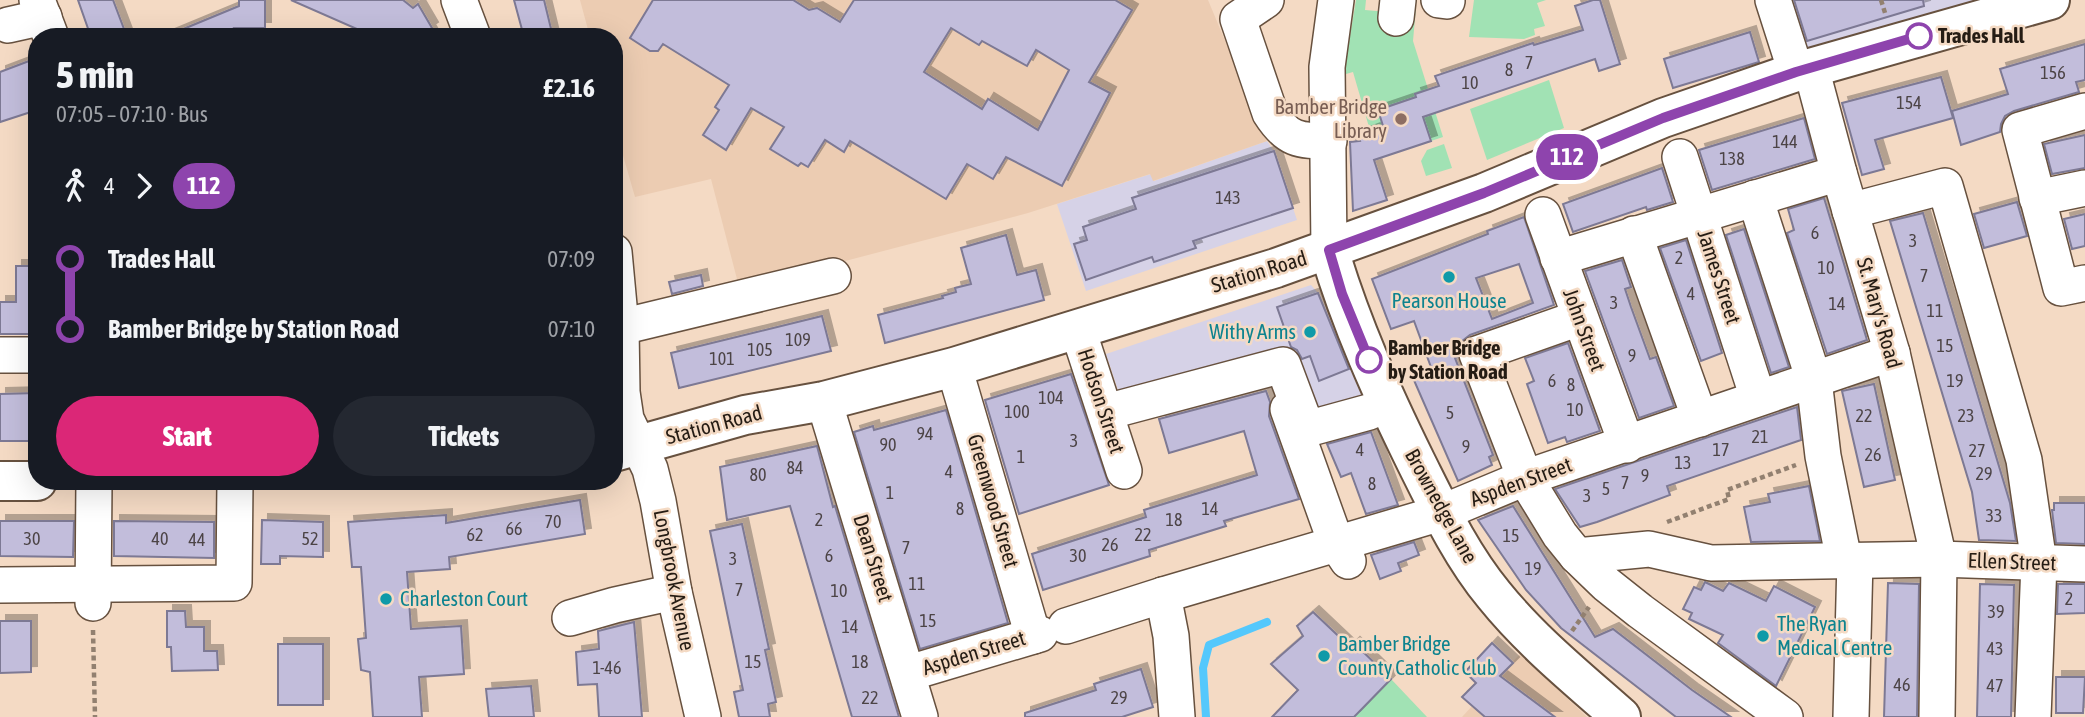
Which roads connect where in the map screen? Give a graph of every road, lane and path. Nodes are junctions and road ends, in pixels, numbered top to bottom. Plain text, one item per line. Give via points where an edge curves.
1 (459, 0) edge
2 (1336, 0) edge
3 (1439, 0) edge
4 (1773, 0) edge
5 (2050, 0) edge
6 (1447, 1) edge
7 (1256, 3) edge
8 (44, 18) edge
9 (8, 25) dead end
10 (470, 28) edge
11 (1804, 70) junction
12 (2085, 111) edge
13 (1329, 141) junction
14 (1680, 157) dead end
15 (1839, 173) junction
16 (2085, 188) edge
17 (1755, 198) junction
18 (2037, 198) junction
19 (1850, 211) junction
20 (1543, 215) dead end
21 (1698, 215) junction
22 (1634, 234) junction
23 (1329, 250) junction
24 (1558, 258) junction
25 (833, 276) dead end
26 (2085, 283) edge
27 (1579, 318) junction
28 (623, 327) edge
29 (1078, 330) junction
30 (1892, 353) junction
31 (0, 355) edge
32 (28, 355) edge
33 (954, 367) junction
34 (1814, 380) junction
35 (1279, 386) dead end
36 (1758, 398) junction
37 (623, 399) edge
38 (824, 401) junction
39 (1387, 404) junction
40 (1106, 412) junction
41 (1700, 419) junction
42 (1627, 445) junction
43 (626, 449) edge
44 (1823, 456) junction
45 (1124, 471) dead end
46 (1525, 478) junction
47 (0, 481) edge
48 (28, 481) edge
49 (94, 490) edge
50 (235, 490) edge
51 (1441, 513) junction
52 (1666, 523) dead end
53 (1342, 552) junction
54 (1577, 556) junction
55 (1939, 559) junction
56 (1850, 560) junction
57 (2039, 564) junction
58 (2085, 564) edge
59 (1606, 584) junction
60 (0, 585) edge
61 (674, 592) junction
62 (93, 593) junction
63 (1163, 595) junction
64 (570, 618) dead end
65 (1046, 632) junction
66 (1553, 657) junction
67 (909, 673) junction
68 (95, 717) edge
69 (703, 717) edge
70 (920, 717) edge
71 (1177, 717) edge
72 (1621, 717) edge
73 (1785, 717) edge
74 (1851, 717) edge
75 (1937, 717) edge
76 (2034, 717) edge

1 - 10 street
2 - 13 street via 1327,67
3 - 6 street
4 - 11 street, St. Mary's Road
5 - 11 main road, Station Road
7 - 13 street via 1238,19 1270,113 1291,137
8 - 9 street
11 - 15 street, St. Mary's Road
11 - 23 main road, Station Road via 1663,118 1484,193
12 - 18 street via 2020,130
13 - 23 street
14 - 21 street, James Street
15 - 17 street
15 - 19 street, St. Mary's Road
16 - 18 street
17 - 21 street
17 - 34 street
18 - 26 street via 2062,288
19 - 30 street, St. Mary's Road
19 - 57 street via 1945,186 2024,460
20 - 24 street, John Street
21 - 22 street
21 - 36 street, James Street
22 - 24 street
22 - 41 street
23 - 29 main road, Station Road
23 - 39 main road, Brownedge Lane via 1350,316
24 - 27 street, John Street
25 - 28 street
27 - 42 street, John Street
27 - 46 street via 1477,354
29 - 33 main road, Station Road
29 - 40 street, Hodson Street
30 - 34 street, Aspden Street
30 - 55 street, St. Mary's Road
31 - 32 street
33 - 38 main road, Station Road
33 - 65 street, Greenwood Street
34 - 36 street, Aspden Street
34 - 44 street
35 - 53 street
36 - 41 street, Aspden Street
37 - 43 street, Longbrook Avenue
38 - 43 main road, Station Road via 746,415
38 - 67 street, Dean Street
39 - 40 street via 1307,429 1283,365
39 - 51 main road, Brownedge Lane
40 - 45 street, Hodson Street
41 - 42 street, Aspden Street
42 - 46 street, Aspden Street
43 - 61 street, Longbrook Avenue via 650,469
44 - 52 path via 1727,490 1729,499
44 - 56 street
46 - 51 street, Aspden Street
46 - 54 street
47 - 48 main road
49 - 62 street
50 - 62 street via 234,583
51 - 53 street, Aspden Street
51 - 66 main road, Brownedge Lane via 1494,596
53 - 63 street, Aspden Street
54 - 56 street via 1649,549 1711,563
54 - 59 street
55 - 56 street
55 - 57 street, Ellen Street
55 - 75 street, St. Mary's Road
56 - 74 street
57 - 58 street, Ellen Street
57 - 76 street
59 - 66 path
59 - 73 street
60 - 62 street
61 - 64 street
61 - 69 street, Longbrook Avenue
62 - 68 path
63 - 65 street, Aspden Street
63 - 71 street
65 - 67 street, Aspden Street
66 - 72 main road, Brownedge Lane
67 - 70 street, Dean Street

